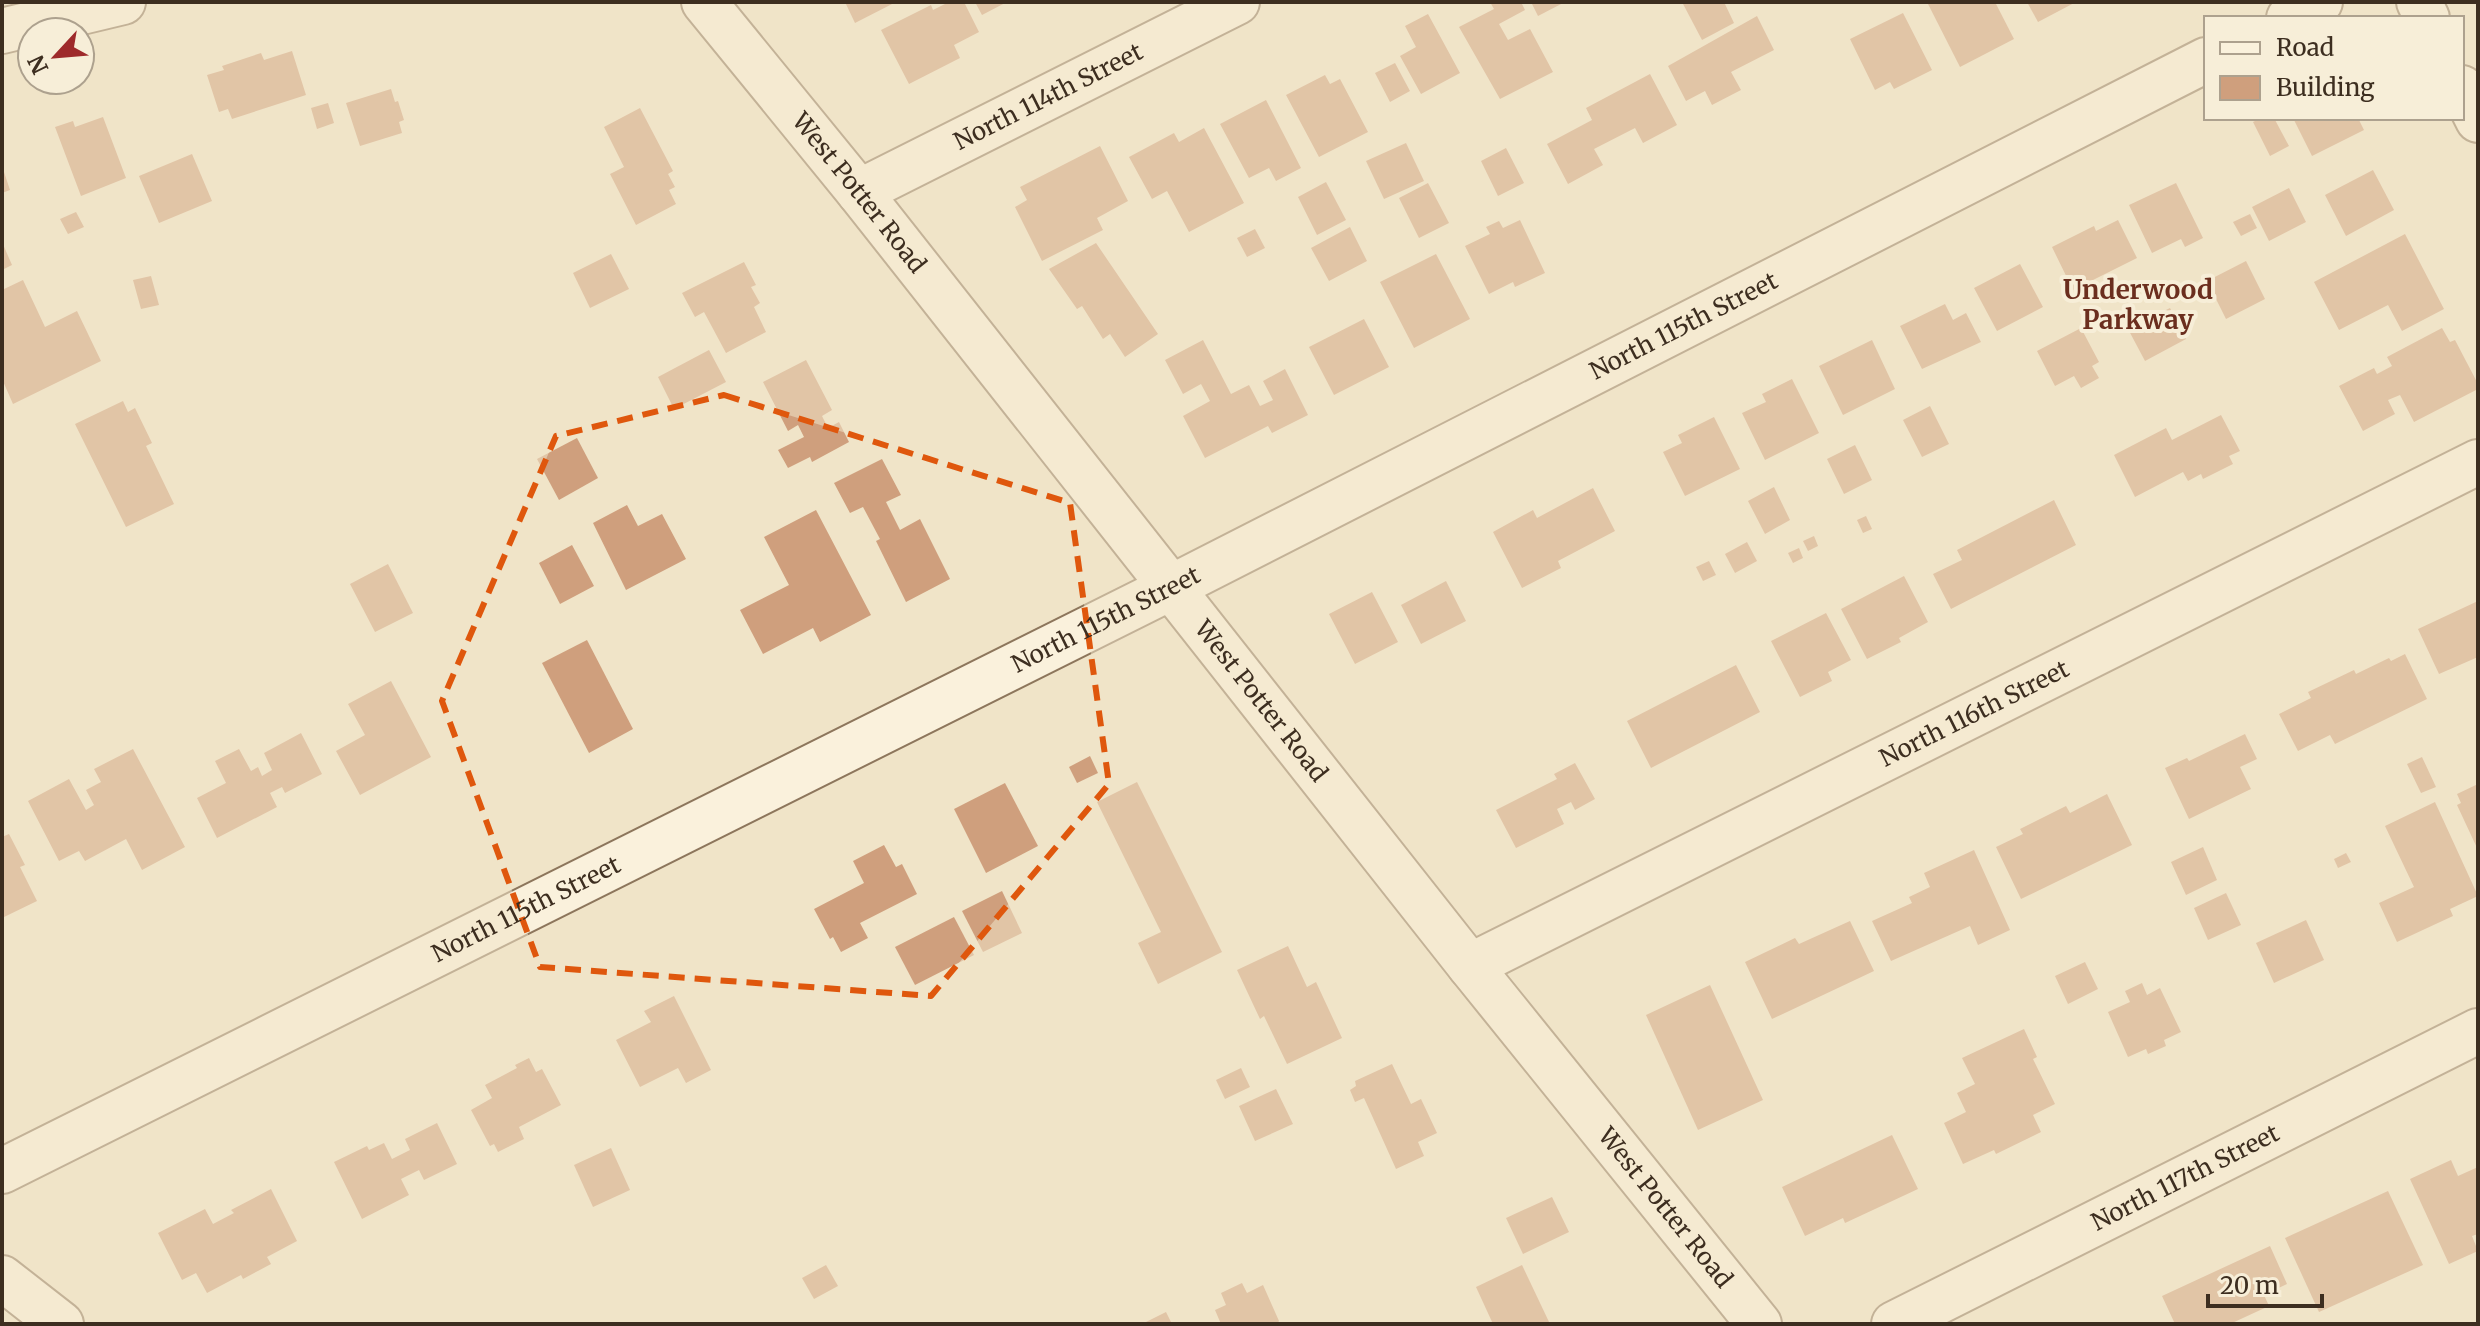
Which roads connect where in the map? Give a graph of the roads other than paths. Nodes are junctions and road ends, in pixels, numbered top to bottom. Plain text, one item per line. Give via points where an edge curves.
1 (123, 2) edge
2 (704, 2) edge
3 (1237, 2) edge
4 (2320, 2) edge
5 (2293, 16) edge
6 (2, 31) edge
7 (2204, 61) edge
8 (2464, 92) edge
9 (2478, 120) edge
10 (859, 192) junction
11 (2478, 462) edge
12 (1170, 588) junction
13 (1470, 966) junction
14 (2478, 1031) edge
15 (2, 1171) edge
16 (2, 1278) edge
17 (61, 1324) edge
18 (1759, 1324) edge
19 (1894, 1324) edge

1 - 6 street
2 - 10 street, West Potter Road
3 - 10 street, North 114th Street
4 - 5 street
7 - 12 street, North 115th Street
8 - 9 street
10 - 12 street, West Potter Road
11 - 13 street, North 116th Street
12 - 13 street, West Potter Road
12 - 15 street, North 115th Street
13 - 18 street, West Potter Road
14 - 19 street, North 117th Street
16 - 17 street

